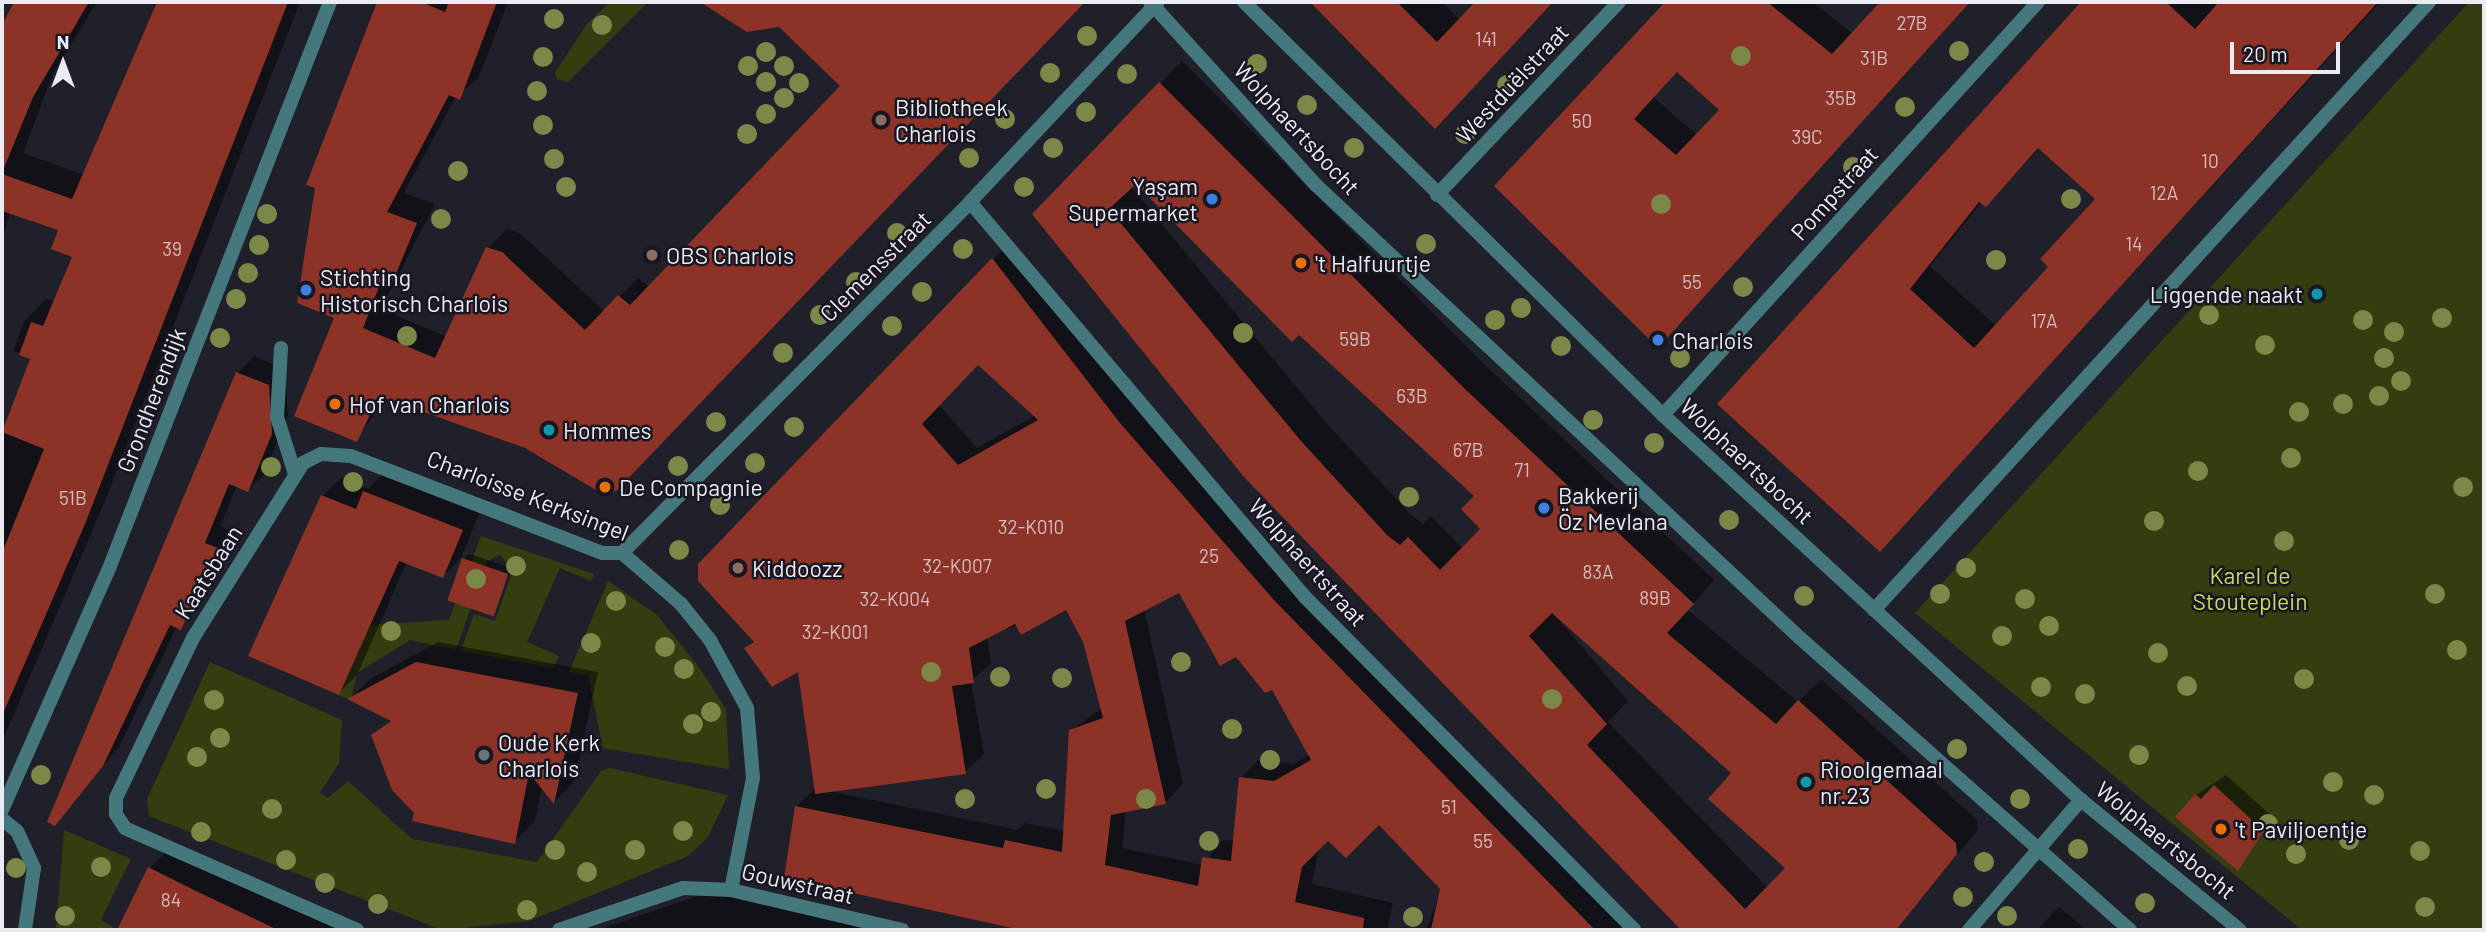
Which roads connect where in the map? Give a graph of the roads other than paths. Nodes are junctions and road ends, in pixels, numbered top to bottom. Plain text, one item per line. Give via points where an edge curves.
1 (330, 2) edge
2 (1244, 2) edge
3 (1619, 2) edge
4 (2038, 2) edge
5 (2430, 2) edge
6 (1154, 3) edge
7 (1437, 195) junction
8 (970, 202) junction
9 (281, 348) dead end
10 (1663, 415) junction
11 (295, 474) junction
12 (622, 553) junction
13 (1874, 610) junction
14 (2081, 800) junction
15 (2, 810) edge
16 (2, 819) edge
17 (2038, 850) junction
18 (731, 890) junction
19 (25, 930) edge
20 (357, 930) edge
21 (559, 930) edge
22 (902, 930) edge
23 (1634, 930) edge
24 (1969, 930) edge
25 (2130, 930) edge
26 (2240, 930) edge

1 - 15 street, Grondherendijk via 62,678
2 - 7 street, Wolphaertsbocht
3 - 7 street, Westduëlstraat
4 - 10 street, Pompstraat
5 - 13 street
6 - 8 street, Clemensstraat
6 - 17 street, Wolphaertsbocht via 1317,185 1800,638
7 - 10 street, Wolphaertsbocht
8 - 12 street, Clemensstraat
8 - 23 street, Wolphaertstraat via 1305,597
9 - 11 street via 277,417
10 - 13 street, Wolphaertsbocht
11 - 12 street, Charloisse Kerksingel via 321,454 351,456 603,553
11 - 20 street, Kaatsbaan via 193,639 116,798 116,814 125,828
12 - 18 street, Charloisse Kerksingel via 688,613 719,653 747,708 754,769
13 - 14 street, Wolphaertsbocht
14 - 17 street
14 - 26 street, Wolphaertsbocht
16 - 19 street via 17,831 34,868
17 - 24 street
17 - 25 street, Wolphaertsbocht
18 - 21 street, Gouwstraat via 683,888
18 - 22 street, Gouwstraat

